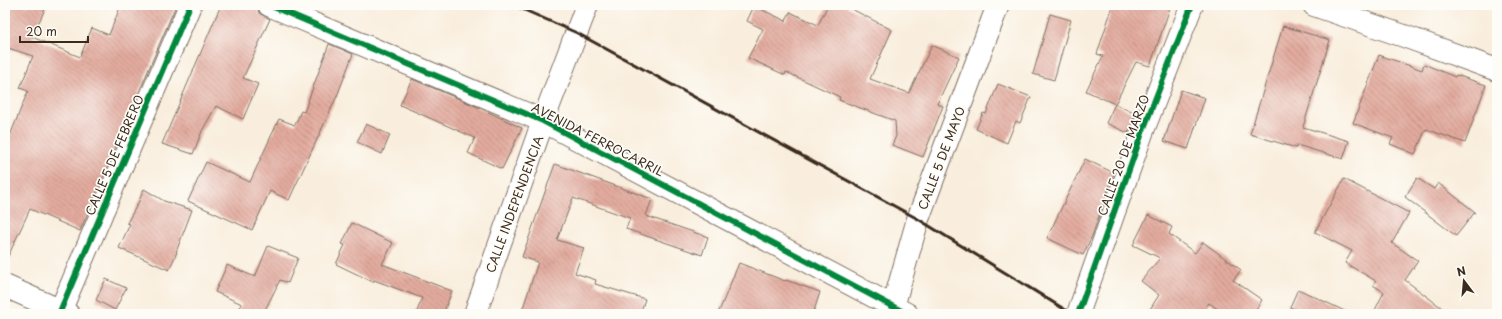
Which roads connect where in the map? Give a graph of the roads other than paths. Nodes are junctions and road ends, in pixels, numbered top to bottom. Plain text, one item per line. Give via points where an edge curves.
1 (190, 5) edge
2 (269, 5) edge
3 (587, 5) edge
4 (998, 5) edge
5 (1192, 5) edge
6 (1314, 5) edge
7 (1497, 70) edge
8 (543, 122) junction
9 (5, 286) edge
10 (897, 311) edge
11 (62, 313) edge
12 (475, 314) edge
13 (1078, 314) edge

1 - 11 street, CALLE 5 DE FEBRERO
2 - 8 street, AVENIDA FERROCARRIL
3 - 8 street, CALLE INDEPENDENCIA
4 - 10 street, CALLE 5 DE MAYO via 918,218
5 - 13 street, CALLE 20 DE MARZO via 1142,133
6 - 7 street
8 - 10 street, AVENIDA FERROCARRIL
8 - 12 street, CALLE INDEPENDENCIA
9 - 11 street

